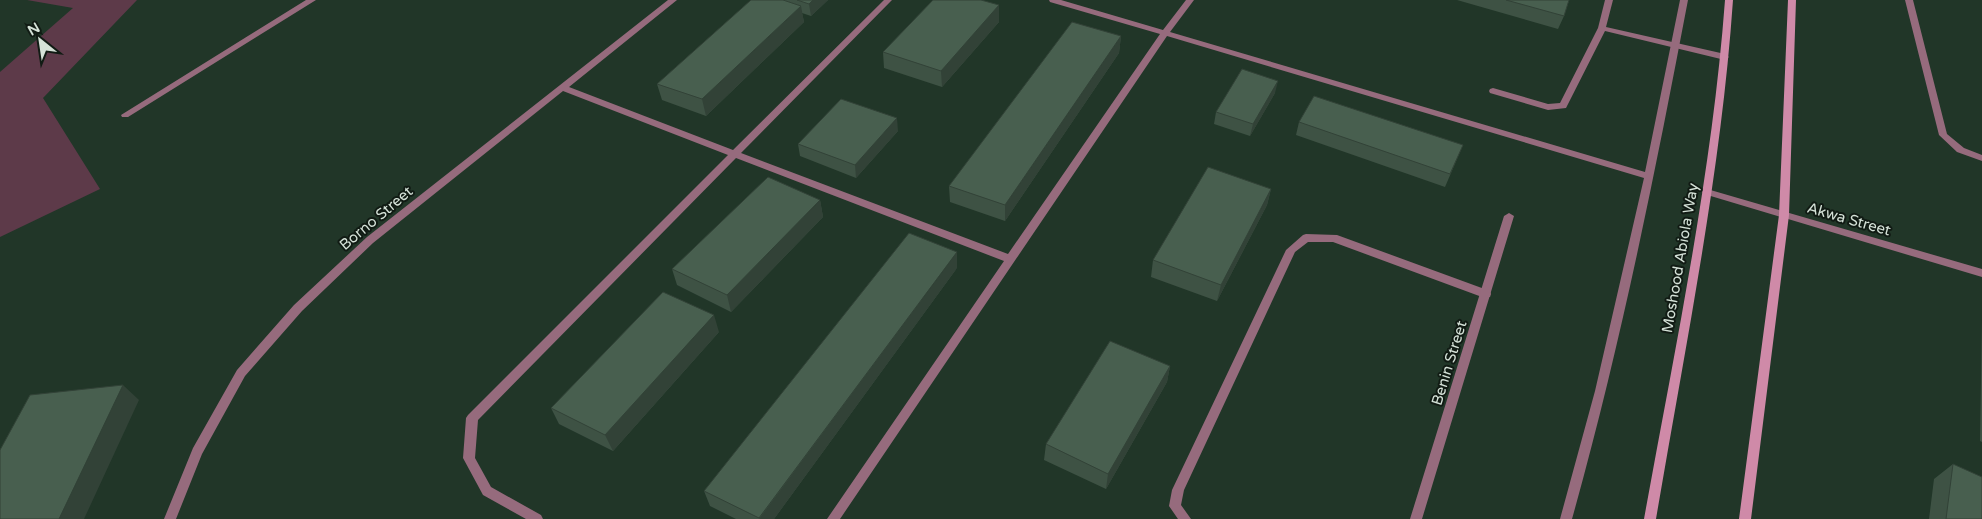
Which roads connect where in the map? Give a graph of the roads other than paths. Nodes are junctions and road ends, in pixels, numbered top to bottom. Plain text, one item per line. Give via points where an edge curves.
1 (312, 0) edge
2 (673, 0) edge
3 (888, 0) edge
4 (1053, 0) edge
5 (1190, 0) edge
6 (1610, 0) edge
7 (1684, 0) edge
8 (1729, 0) edge
9 (1792, 0) edge
10 (1909, 0) edge
11 (1602, 28) junction
12 (1165, 33) junction
13 (1675, 45) junction
14 (1725, 57) junction
15 (563, 88) junction
16 (1493, 91) dead end
17 (125, 115) dead end
18 (734, 153) junction
19 (1982, 158) edge
20 (1649, 176) junction
21 (1707, 192) junction
22 (1784, 215) junction
23 (1509, 216) dead end
24 (1010, 260) junction
25 (1982, 273) edge
26 (1486, 294) junction
27 (170, 519) edge
28 (537, 519) edge
29 (833, 519) edge
30 (1185, 519) edge
31 (1416, 519) edge
32 (1566, 519) edge
33 (1650, 519) edge
34 (1745, 519) edge

1 - 17 street
2 - 15 street, Borno Street
3 - 18 street
4 - 12 street
5 - 12 street
6 - 11 street
7 - 13 street
8 - 14 main road, Moshood Abiola Way
9 - 22 main road
10 - 19 street via 1943,135 1966,154
11 - 13 street
11 - 16 street via 1563,106 1548,107
12 - 20 street
12 - 24 street
13 - 14 street
13 - 20 street
14 - 21 main road, Moshood Abiola Way
15 - 18 street
15 - 27 street, Borno Street via 370,240 298,308 241,373 197,452
18 - 24 street
18 - 28 street via 472,418 469,458 487,491
20 - 32 street via 1592,432
21 - 22 street, Akwa Street
21 - 33 main road, Moshood Abiola Way
22 - 25 street, Akwa Street
22 - 34 main road
23 - 26 street, Benin Street
24 - 29 street
26 - 30 street via 1334,238 1306,238 1291,250 1178,490 1175,506
26 - 31 street, Benin Street

